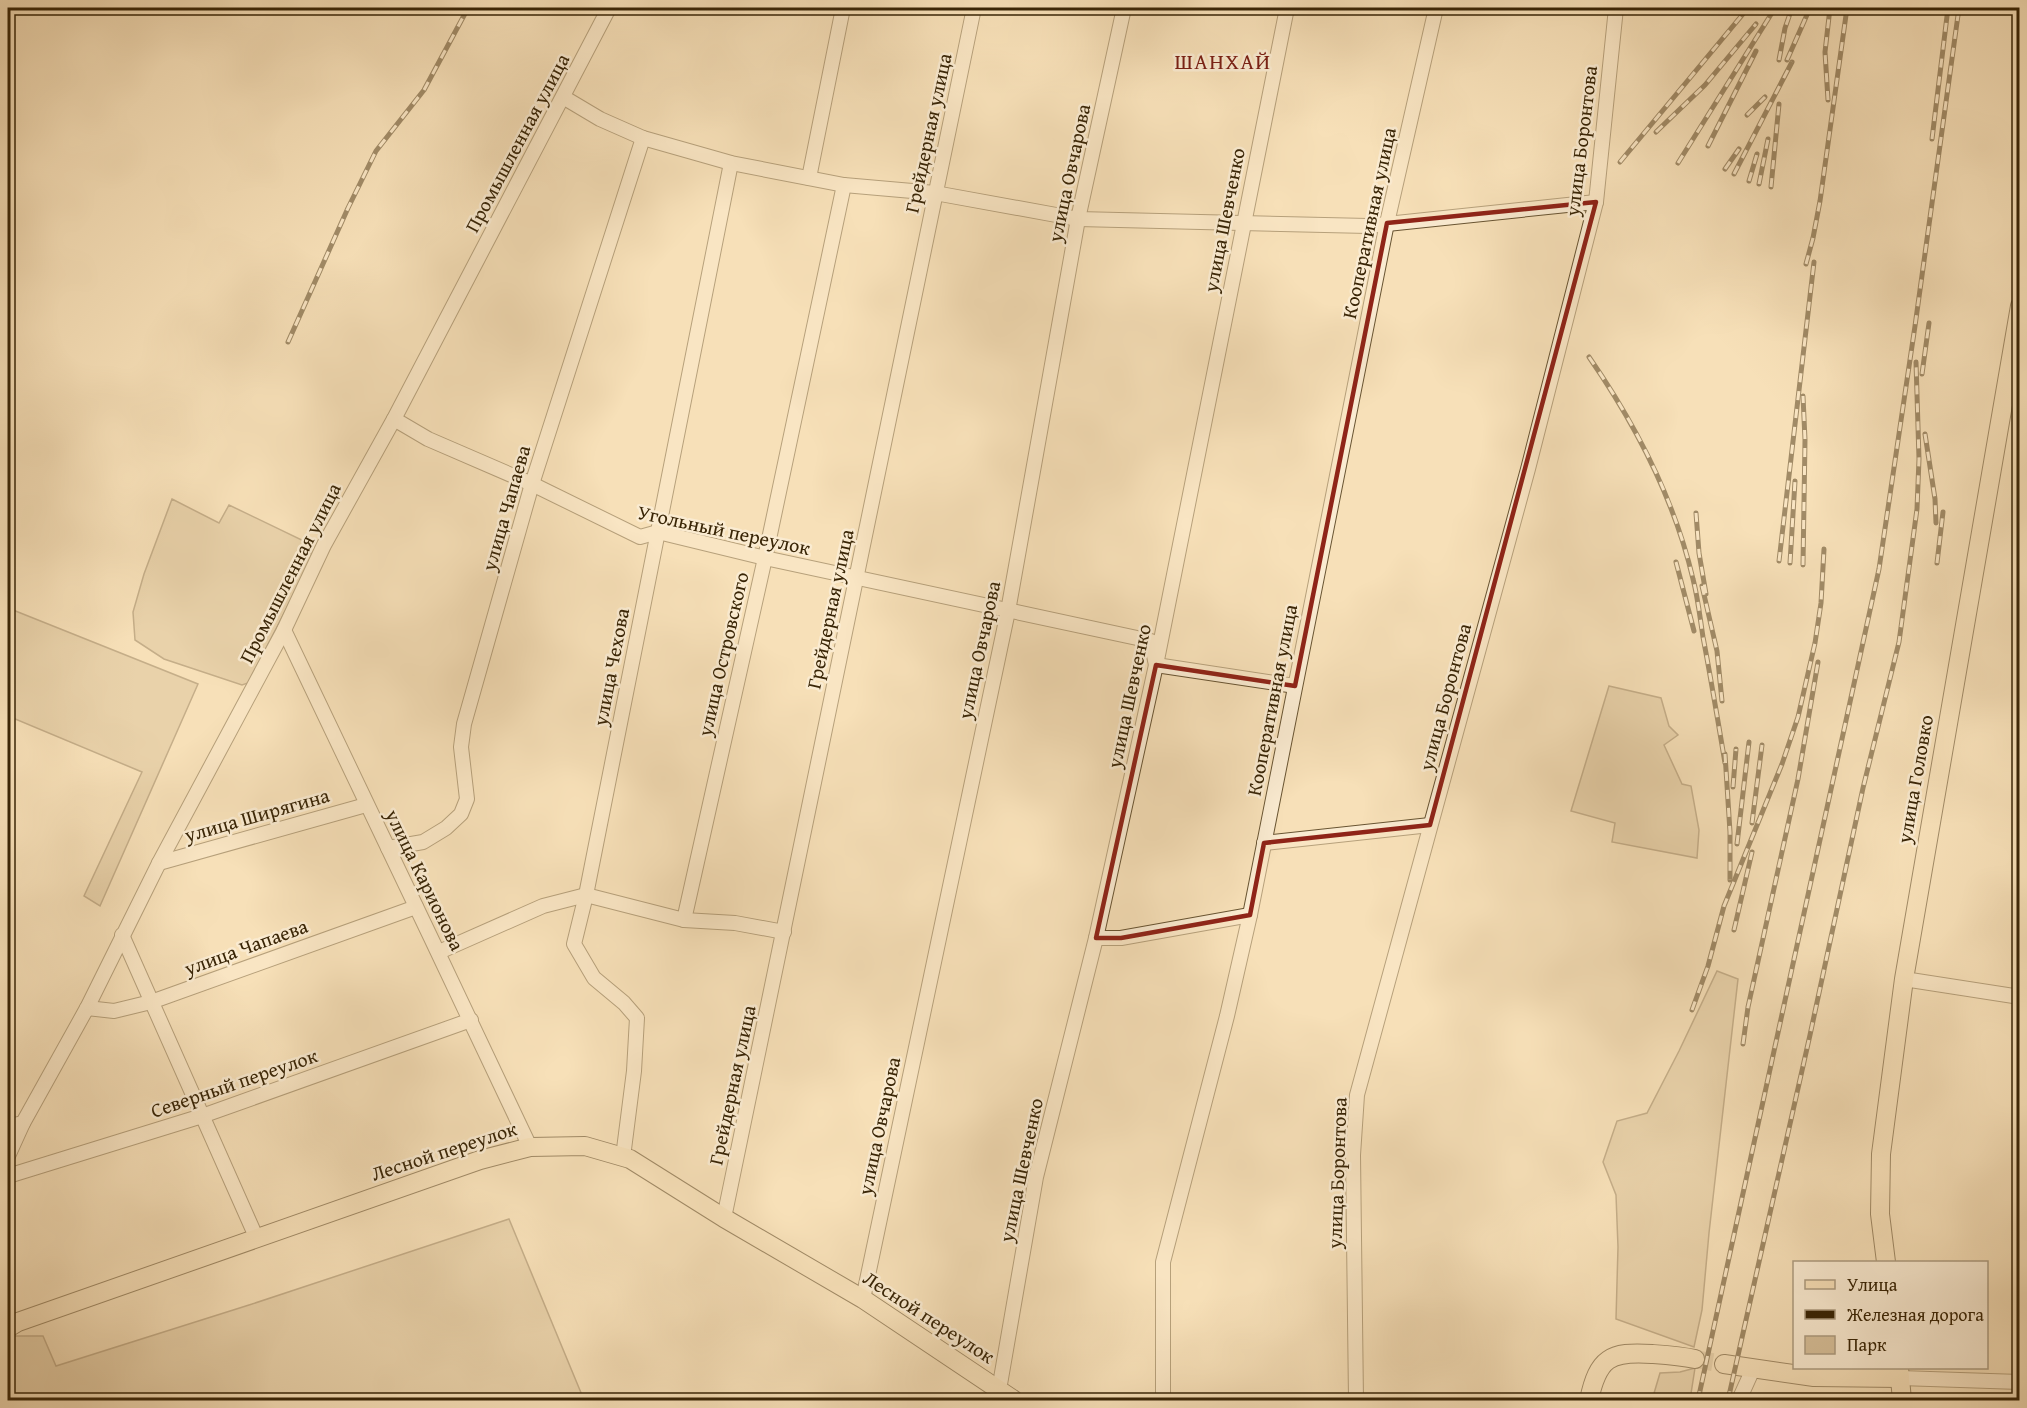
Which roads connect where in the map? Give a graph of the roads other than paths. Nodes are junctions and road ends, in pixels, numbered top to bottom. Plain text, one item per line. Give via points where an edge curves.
1 (609, 8) edge
2 (843, 8) edge
3 (974, 8) edge
4 (1124, 8) edge
5 (1287, 8) edge
6 (1436, 8) edge
7 (1616, 8) edge
8 (563, 97) junction
9 (643, 138) junction
10 (731, 163) junction
11 (809, 178) junction
12 (844, 185) junction
13 (935, 193) junction
14 (1596, 202) junction
15 (1078, 219) junction
16 (1243, 224) junction
17 (1387, 224) junction
18 (2019, 306) edge
19 (394, 419) junction
20 (532, 484) junction
21 (658, 532) junction
22 (765, 558) junction
23 (856, 578) junction
24 (1008, 611) junction
25 (284, 630) junction
26 (1156, 665) junction
27 (1295, 686) junction
28 (366, 805) junction
29 (1430, 825) junction
30 (1264, 843) junction
31 (387, 848) junction
32 (159, 863) junction
33 (586, 896) junction
34 (416, 907) junction
35 (1250, 915) junction
36 (684, 920) junction
37 (784, 932) junction
38 (122, 935) junction
39 (1096, 938) junction
40 (439, 952) junction
41 (1904, 980) junction
42 (2019, 997) edge
43 (152, 1002) junction
44 (87, 1008) junction
45 (471, 1020) junction
46 (202, 1116) junction
47 (23, 1123) junction
48 (8, 1126) edge
49 (530, 1147) junction
50 (8, 1156) edge
51 (623, 1157) junction
52 (8, 1176) edge
53 (724, 1218) junction
54 (257, 1239) junction
55 (1886, 1261) edge
56 (863, 1299) junction
57 (11, 1324) edge
58 (1695, 1359) tunnel mouth
59 (1724, 1364) tunnel mouth
60 (1753, 1369) junction
61 (1899, 1373) edge
62 (2019, 1382) edge
63 (1006, 1395) edge
64 (1163, 1401) edge
65 (1356, 1401) edge
66 (1589, 1401) edge
67 (1739, 1401) edge
68 (1902, 1401) edge

1 - 8 street, Промышленная улица
2 - 11 street
3 - 13 street, Грейдерная улица
4 - 15 street, улица Овчарова
5 - 16 street, улица Шевченко
6 - 17 street, Кооперативная улица
7 - 14 street, улица Боронтова
8 - 9 street
8 - 19 street, Промышленная улица
9 - 10 street
9 - 20 street, улица Чапаева
10 - 11 street
10 - 21 street, улица Чехова
11 - 12 street
12 - 13 street
12 - 22 street, улица Островского
13 - 15 street
13 - 23 street, Грейдерная улица
14 - 17 street
14 - 29 street, улица Боронтова via 1528,469
15 - 16 street
15 - 24 street, улица Овчарова
16 - 17 street
16 - 26 street, улица Шевченко
17 - 27 street, Кооперативная улица
18 - 41 main road, улица Головко
19 - 20 street, Угольный переулок via 428,439
19 - 25 street, Промышленная улица via 324,545
20 - 21 street, Угольный переулок via 640,537
20 - 31 street, улица Чапаева via 464,724 461,747 467,799 461,814 446,828 423,842
21 - 22 street, Угольный переулок
21 - 33 street, улица Чехова
22 - 23 street, Угольный переулок
22 - 36 street, улица Островского
23 - 24 street, Угольный переулок
23 - 37 street, Грейдерная улица
24 - 26 street, Угольный переулок via 1150,640
24 - 56 street, улица Овчарова
25 - 28 street, улица Карионова
25 - 32 street, Промышленная улица
26 - 27 street
26 - 39 street, улица Шевченко
27 - 30 street, Кооперативная улица
28 - 31 street, улица Карионова
28 - 32 street, улица Ширягина
29 - 30 street
29 - 65 street, улица Боронтова via 1357,1095 1353,1155
30 - 35 street, Кооперативная улица
31 - 34 street, улица Карионова
32 - 38 street, Промышленная улица
33 - 36 street
33 - 40 street via 543,906
33 - 51 street, улица Чехова via 574,944 594,978 637,1018
34 - 40 street, улица Карионова
34 - 43 street, улица Чапаева
35 - 39 street via 1121,938
35 - 64 street, Кооперативная улица via 1163,1262
36 - 37 street via 735,923
37 - 53 street, Грейдерная улица
38 - 43 street
38 - 44 street, Промышленная улица
39 - 63 street, улица Шевченко via 1036,1177
40 - 45 street, улица Карионова
41 - 42 street
41 - 55 main road, улица Головко via 1881,1154 1880,1214
43 - 44 street, улица Чапаева via 114,1011
43 - 46 street
44 - 47 street, Промышленная улица
45 - 46 street, Северный переулок
45 - 49 street, улица Карионова
46 - 52 street, Северный переулок
46 - 54 street
47 - 48 street
47 - 50 street, Промышленная улица
49 - 51 main road, Лесной переулок via 585,1146
49 - 54 main road, Лесной переулок via 480,1160
51 - 53 main road, Лесной переулок
53 - 56 main road, Лесной переулок
54 - 57 main road, Лесной переулок
56 - 63 main road, Лесной переулок
58 - 66 main road via 1628,1352 1617,1355 1596,1375
59 - 60 main road
60 - 61 main road via 1814,1377
60 - 67 street
61 - 62 street
61 - 68 main road

